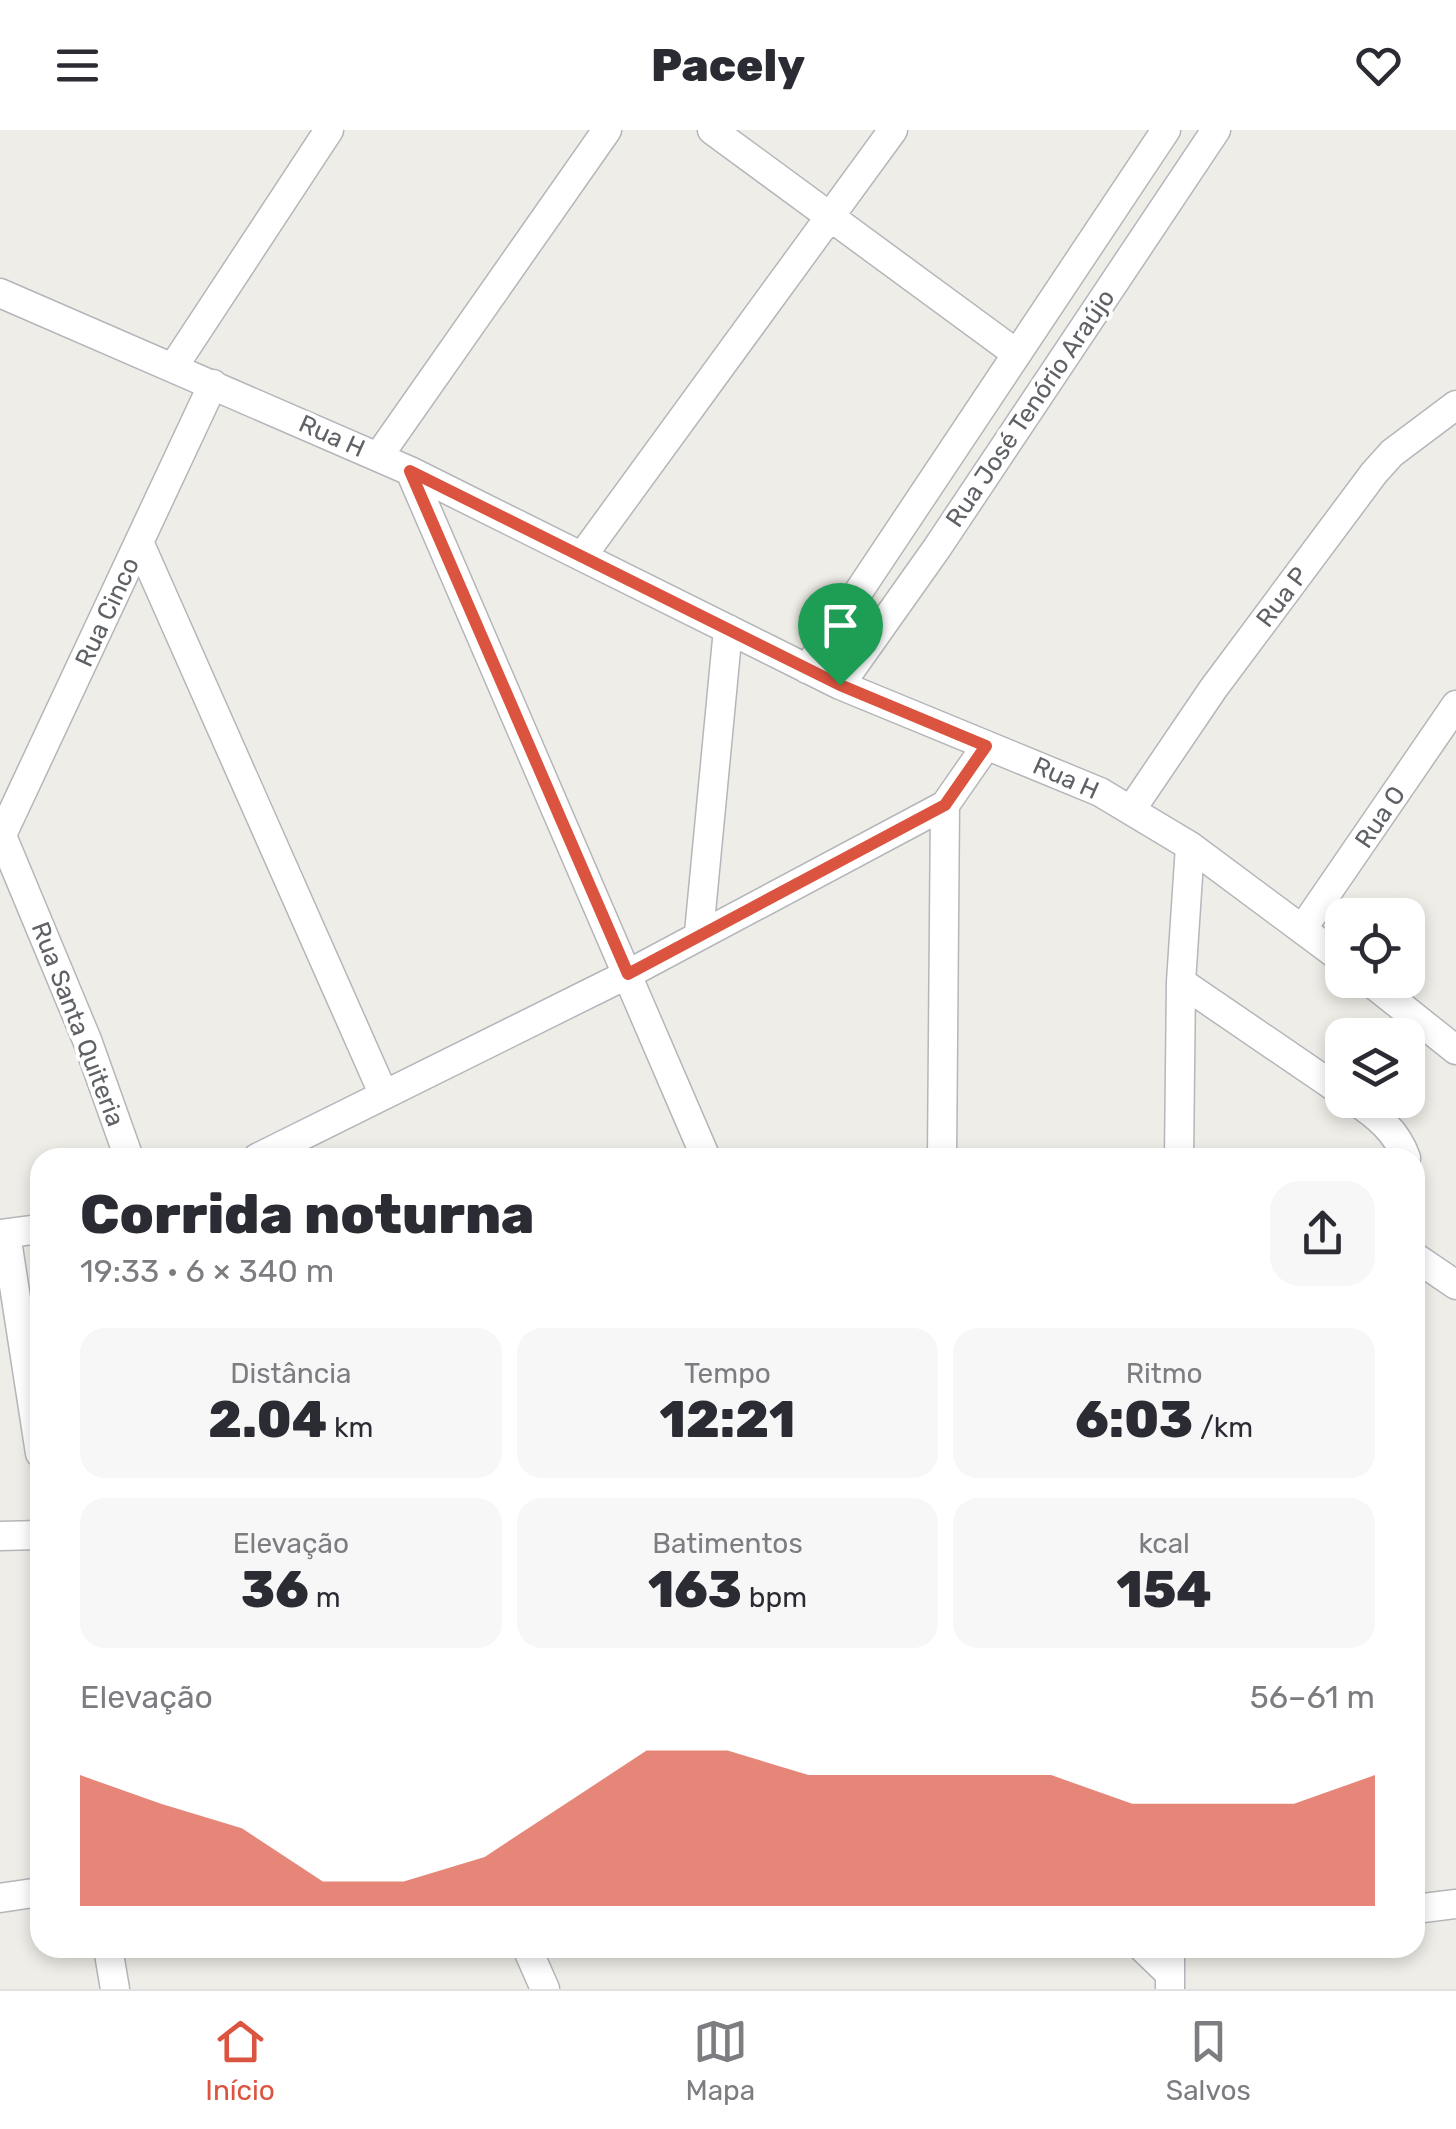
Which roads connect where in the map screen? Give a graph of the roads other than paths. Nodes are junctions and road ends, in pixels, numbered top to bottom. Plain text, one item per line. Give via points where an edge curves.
1 (329, 130) edge
2 (607, 130) edge
3 (712, 130) edge
4 (893, 130) edge
5 (1166, 130) edge
6 (1216, 130) edge
7 (832, 216) junction
8 (2, 298) edge
9 (1017, 354) junction
10 (174, 366) junction
11 (212, 384) junction
12 (1456, 405) edge
13 (378, 457) junction
14 (410, 471) junction
15 (140, 542) junction
16 (584, 555) junction
17 (728, 629) junction
18 (807, 669) junction
19 (840, 685) junction
20 (1456, 705) edge
21 (986, 746) junction
22 (945, 805) junction
23 (1131, 810) junction
24 (1, 837) edge
25 (1190, 846) junction
26 (1304, 928) junction
27 (699, 934) junction
28 (1325, 945) edge
29 (628, 974) junction
30 (1181, 982) junction
31 (1391, 998) edge
32 (1456, 1050) edge
33 (1325, 1080) edge
34 (383, 1093) junction
35 (1376, 1118) edge
36 (125, 1148) edge
37 (276, 1148) edge
38 (702, 1148) edge
39 (942, 1148) edge
40 (1179, 1148) edge
41 (1402, 1148) edge
42 (30, 1230) edge
43 (3, 1234) edge
44 (1425, 1264) edge
45 (1456, 1286) edge
46 (30, 1393) edge
47 (30, 1535) edge
48 (0, 1536) edge
49 (30, 1894) edge
50 (0, 1898) edge
51 (1456, 1904) edge
52 (1425, 1908) edge
53 (110, 1958) edge
54 (531, 1958) edge
55 (115, 1989) edge
56 (545, 1989) edge

1 - 10 street
2 - 13 street
3 - 7 street
4 - 7 street
5 - 9 street, Rua José Tenório Araújo
6 - 19 street, Rua José Tenório Araújo
7 - 9 street
7 - 16 street
8 - 10 street, Rua H
9 - 18 street, Rua José Tenório Araújo
10 - 11 street, Rua H
11 - 13 street, Rua H
11 - 15 street, Rua Cinco
12 - 23 street, Rua P via 1374,473
13 - 14 street, Rua H
14 - 16 street, Rua H
14 - 29 street
15 - 24 street, Rua Cinco
15 - 34 street
16 - 17 street, Rua H
17 - 18 street, Rua H
17 - 27 street
18 - 19 street, Rua H
19 - 21 street, Rua H
20 - 26 street, Rua O
21 - 22 street
21 - 23 street, Rua H
22 - 27 street
22 - 39 street
23 - 25 street, Rua H
24 - 36 street, Rua Santa Quiteria
25 - 26 street, Rua H
25 - 30 street
26 - 28 street, Rua H
27 - 29 street
29 - 34 street
29 - 38 street
30 - 33 street
30 - 40 street
31 - 32 street
34 - 37 street
35 - 41 street
42 - 43 street
43 - 46 street
44 - 45 street
47 - 48 street
49 - 50 street
51 - 52 street
53 - 55 street
54 - 56 street

